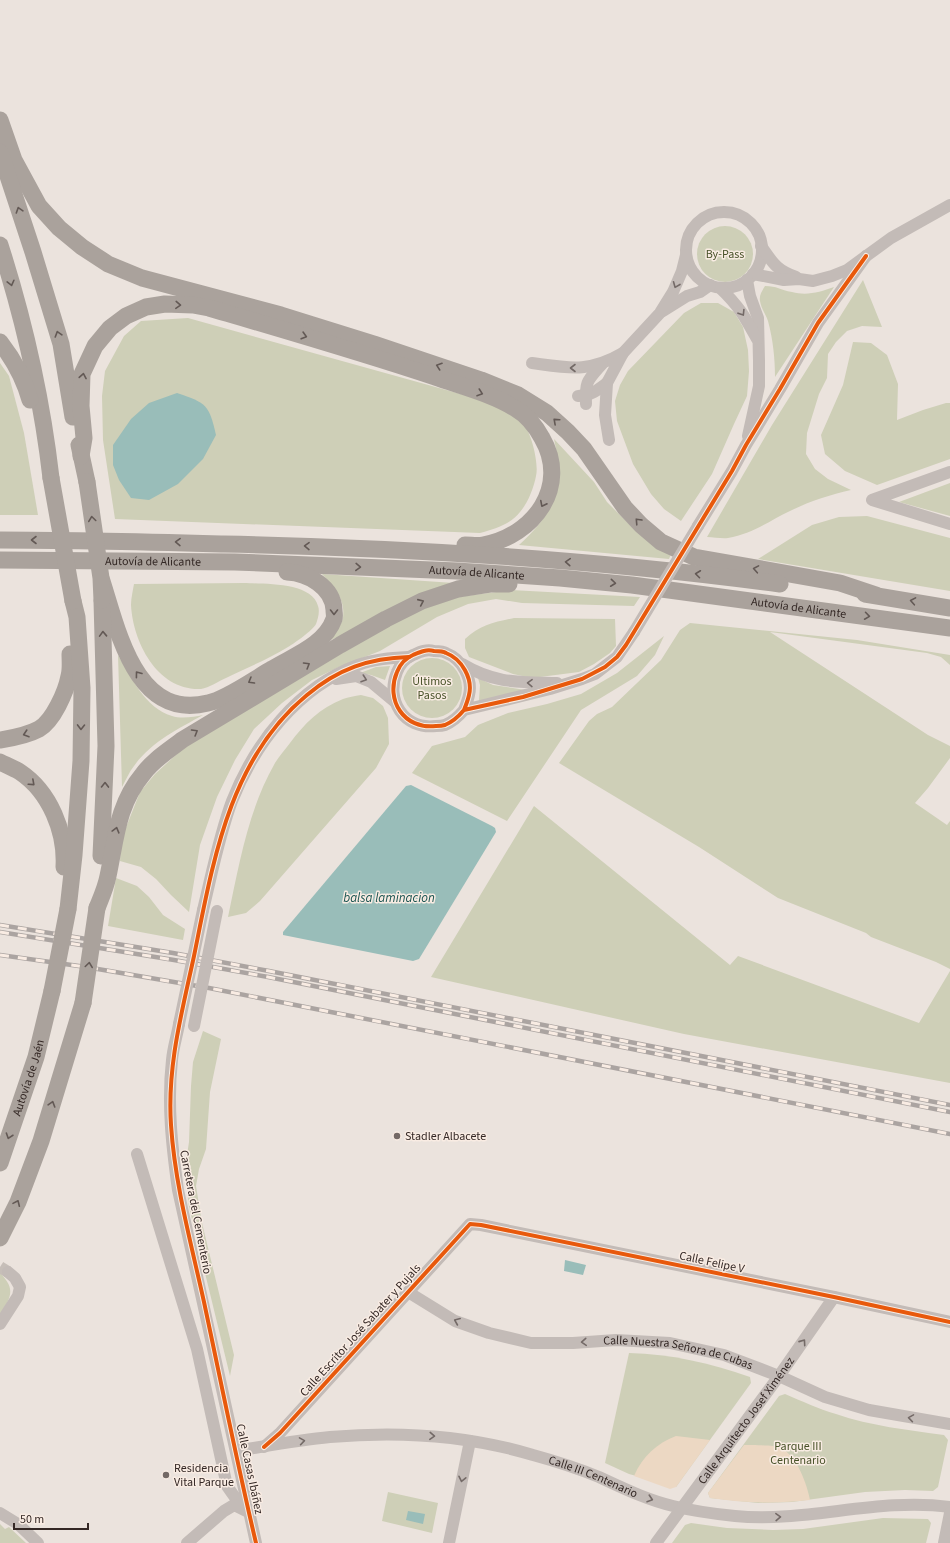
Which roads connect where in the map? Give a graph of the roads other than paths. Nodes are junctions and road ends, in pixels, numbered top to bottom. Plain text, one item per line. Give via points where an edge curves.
1 (0, 120) edge
2 (0, 152) edge
3 (950, 205) edge
4 (0, 245) edge
5 (762, 246) junction
6 (686, 255) junction
7 (866, 256) junction
8 (750, 277) junction
9 (799, 279) junction
10 (715, 287) junction
11 (660, 313) junction
12 (0, 342) edge
13 (758, 342) junction
14 (623, 353) junction
15 (532, 363) dead end
16 (602, 364) junction
17 (607, 383) junction
18 (609, 440) dead end
19 (746, 445) junction
20 (81, 456) junction
21 (50, 471) junction
22 (950, 472) edge
23 (950, 524) edge
24 (0, 540) edge
25 (432, 552) junction
26 (0, 560) edge
27 (235, 562) junction
28 (101, 578) junction
29 (560, 578) junction
30 (876, 595) junction
31 (950, 608) edge
32 (75, 609) junction
33 (950, 628) edge
34 (408, 657) junction
35 (460, 663) junction
36 (329, 678) junction
37 (569, 683) junction
38 (395, 702) junction
39 (464, 710) junction
40 (0, 740) edge
41 (0, 762) edge
42 (97, 908) junction
43 (68, 909) junction
44 (217, 911) dead end
45 (194, 1026) dead end
46 (137, 1154) dead end
47 (0, 1163) edge
48 (470, 1224) joint
49 (0, 1238) edge
50 (8, 1272) tunnel mouth
51 (408, 1292) junction
52 (834, 1297) junction
53 (950, 1322) edge
54 (0, 1324) edge
55 (779, 1376) junction
56 (225, 1399) joint
57 (950, 1424) edge
58 (470, 1441) junction
59 (264, 1447) junction
60 (236, 1451) junction
61 (950, 1507) edge
62 (682, 1508) junction
63 (0, 1512) edge
64 (248, 1512) junction
65 (950, 1513) edge
66 (38, 1543) edge
67 (187, 1543) edge
68 (256, 1543) edge
69 (449, 1543) edge
70 (656, 1543) edge
71 (944, 1543) edge

30 -> 1 highway via 840,583 694,557 661,542 641,526 625,508 584,449 568,432 547,413 518,395 374,344 281,315 142,278 108,264 64,233 39,206 14,160
20 -> 2 highway via 60,344
3 - 7 street via 890,238
4 -> 21 highway via 31,361
5 - 6 street via 757,232 748,221 736,214 721,212 707,216 695,225 689,234
5 - 8 street via 758,266
5 - 9 street via 774,265
6 - 10 street via 695,274 702,281
6 -> 11 street via 673,292
7 - 9 street via 847,270 832,276 813,281
7 - 19 street via 818,322
8 - 9 street
8 - 10 street via 734,286
8 - 13 street via 750,296 758,318
10 - 11 street via 686,296
10 -> 13 street via 736,302
11 - 14 street
12 - 21 highway via 14,360 26,387
13 - 19 street via 759,386
14 - 16 street
14 - 17 street
16 -> 15 street via 569,368
16 - 17 street via 585,386 583,398
17 - 18 street via 605,415
19 - 37 street, bridge via 617,657 605,668
20 -> 25 highway via 84,438 82,374 95,346 110,328 126,316 146,307 165,304 209,308 387,361 492,398 516,409 530,420 545,443 552,466 550,491 537,516 510,537 482,546 453,544
28 -> 20 highway, bridge
21 - 32 highway, Autovía de Jaén, bridge
22 - 23 street via 872,500
25 -> 24 highway, Autovía de Alicante via 346,547
30 -> 25 highway, Autovía de Alicante via 630,566
26 - 27 highway, Autovía de Alicante
27 -> 28 highway via 257,572 292,572 311,578 325,588 334,602 334,618 325,636 309,647 227,695 208,703 187,706 172,703 153,692 136,673 117,631
27 -> 29 highway, Autovía de Alicante
42 -> 28 highway, bridge via 105,775
29 -> 33 highway, Autovía de Alicante via 632,585
42 -> 29 highway via 108,878 114,838 126,800 146,769 182,740 340,645 422,601 458,589 490,584 528,584
31 -> 30 highway, Autovía de Alicante
32 -> 40 highway via 70,635 70,675 59,704 50,719 39,729
32 -> 43 highway, Autovía de Jaén via 82,688 81,761
34 - 35 street via 430,650 446,653
34 - 36 street, Carretera del Cementerio via 358,664
34 - 38 street via 400,666 393,681
37 -> 35 street via 519,683 500,680
35 - 39 street via 468,676 470,694
36 -> 38 street via 356,676 371,682
36 - 56 street, Carretera del Cementerio, bridge via 291,708 269,734 250,762 232,801 216,853 172,1059 170,1096 178,1190
37 - 39 street via 523,697
38 - 39 street via 401,713 413,723 427,727 444,725
41 -> 43 highway via 20,771 38,789 56,820 63,845 63,892
49 -> 42 highway, bridge via 18,1202 41,1141 83,1003
43 -> 47 highway, Autovía de Jaén, bridge via 36,1057
44 - 45 street, bridge
46 - 64 street, Calle Casas Ibáñez via 197,1349 227,1486
48 - 51 street, Calle Escritor José Sabater y Pujals
48 - 52 street, Calle Felipe V via 481,1224
50 - 54 street via 20,1287 18,1296
55 -> 51 street, Calle Nuestra Señora de Cubas via 724,1354 670,1343 616,1340 531,1343 489,1334 455,1321
51 - 59 street, Calle Escritor José Sabater y Pujals via 280,1433
52 - 53 street, Calle Felipe V
55 -> 52 street, Calle Arquitecto Josef Ximénez
57 -> 55 street, Calle Nuestra Señora de Cubas via 869,1410 825,1397
55 - 62 street, Calle Arquitecto Josef Ximénez
56 - 60 street, Calle Casas Ibáñez
59 -> 58 street, Calle III Centenario via 331,1437 390,1435 446,1437
58 -> 62 street, Calle III Centenario via 560,1463 639,1495
58 -> 69 street
59 - 60 street, Calle III Centenario
60 - 64 street, Calle Casas Ibáñez
62 -> 61 street, Calle III Centenario via 736,1516 778,1518 881,1506
62 - 70 street, Calle Arquitecto Josef Ximénez
63 - 66 street via 18,1524
64 - 67 street via 234,1505
64 - 68 street, Calle Casas Ibáñez
65 - 71 street

